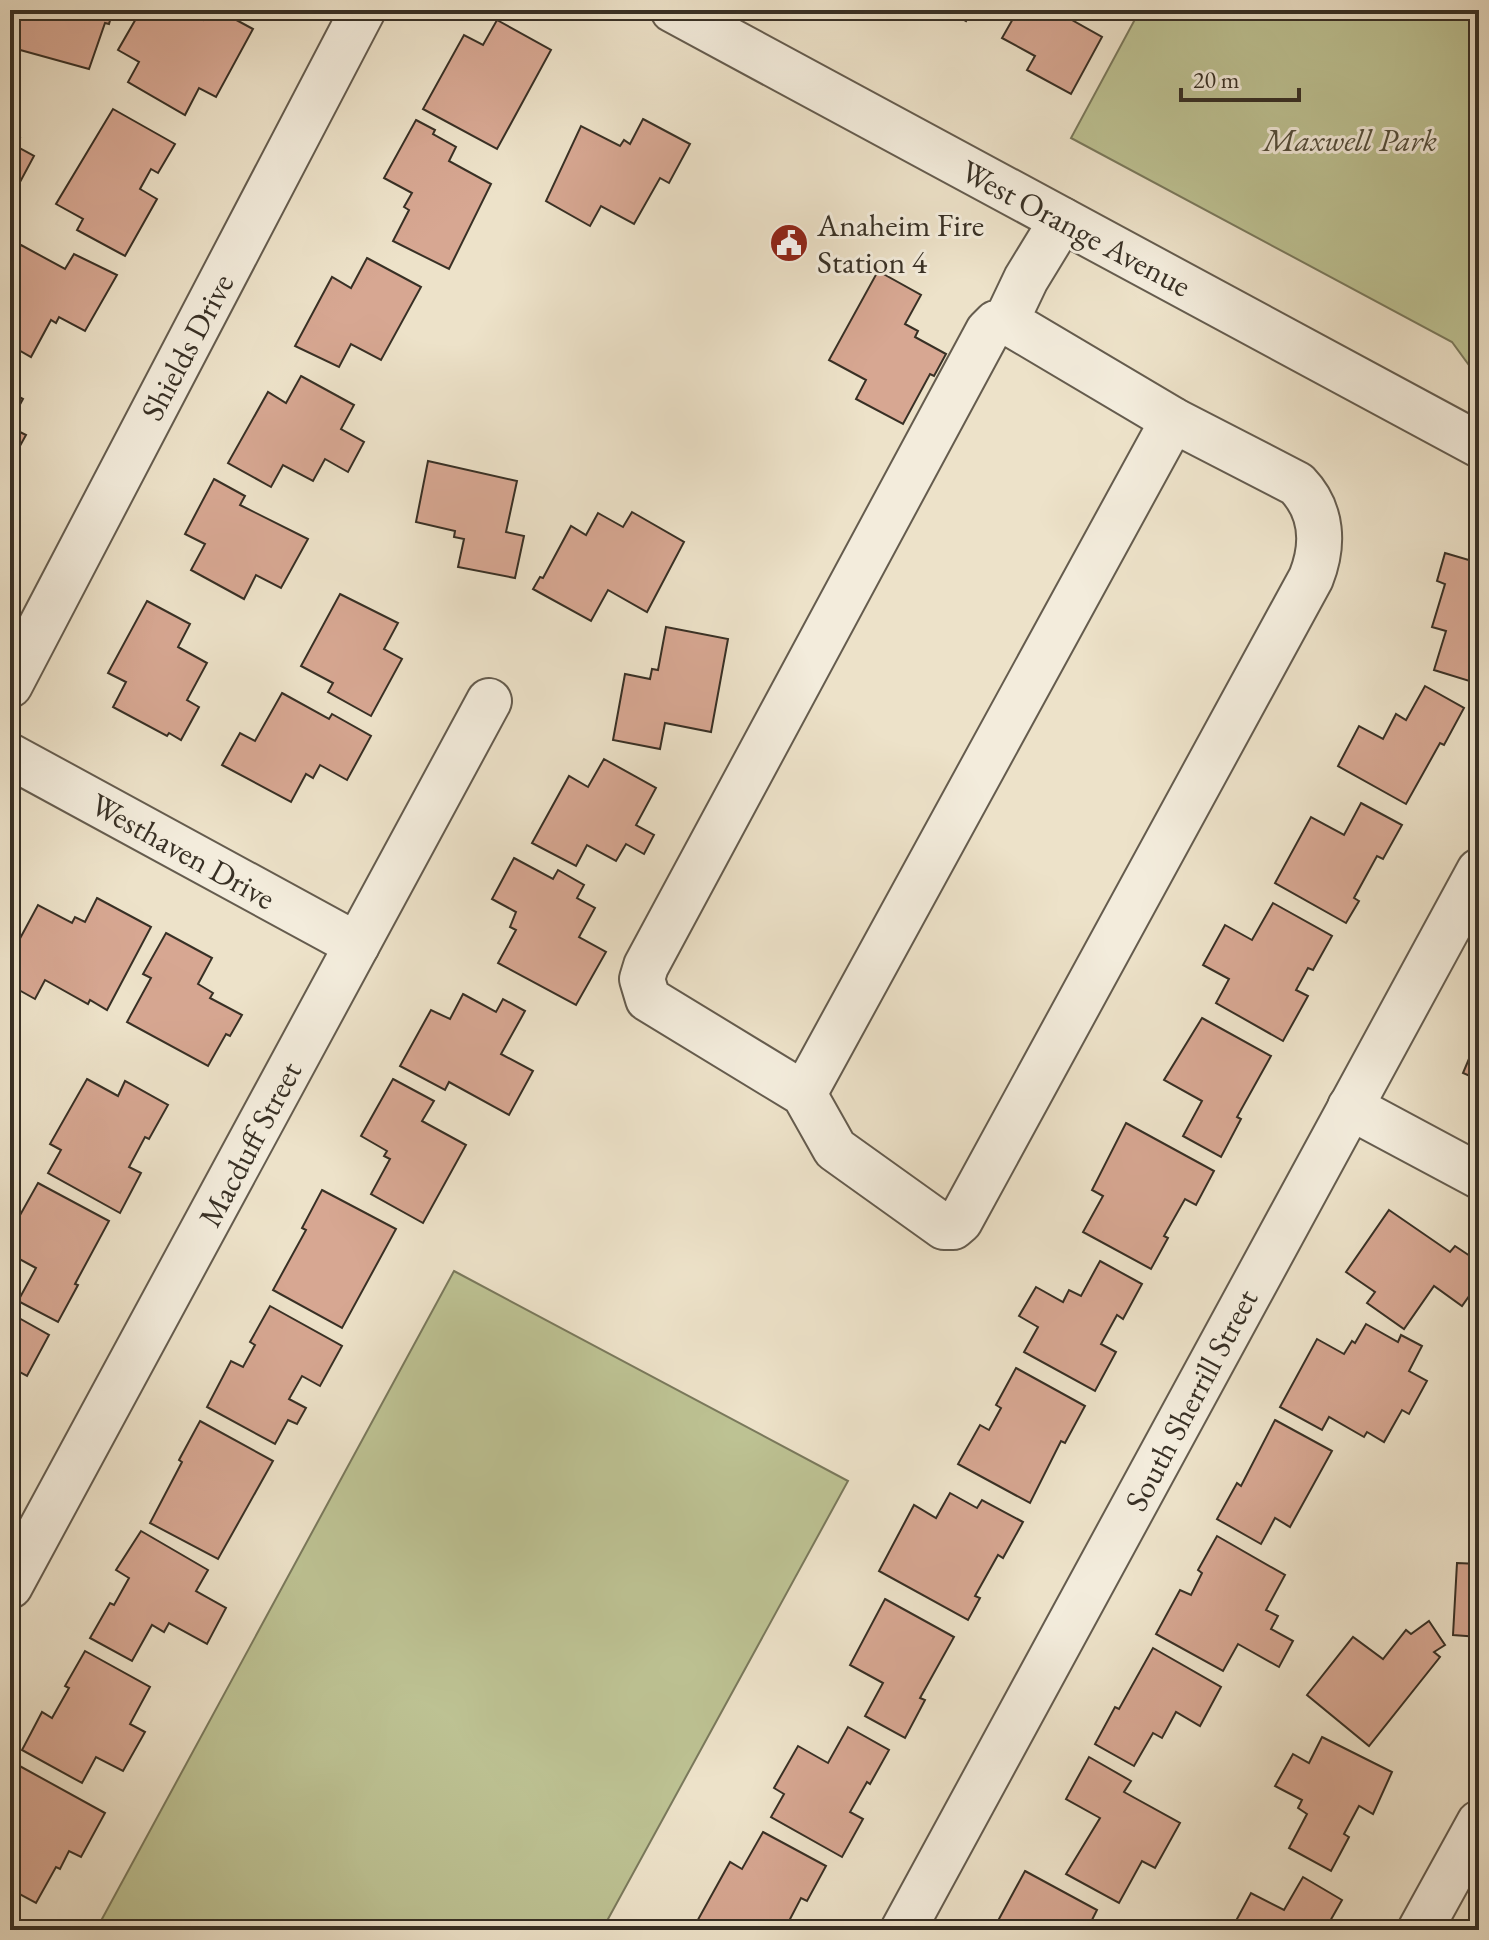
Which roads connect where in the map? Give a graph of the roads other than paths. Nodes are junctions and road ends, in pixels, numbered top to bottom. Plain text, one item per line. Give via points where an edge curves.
1 (363, 10) edge
2 (673, 10) edge
3 (1062, 220) junction
4 (1006, 321) junction
5 (1173, 420) junction
6 (1479, 445) edge
7 (10, 685) edge
8 (489, 701) dead end
9 (10, 756) edge
10 (1479, 871) edge
11 (357, 945) junction
12 (804, 1094) junction
13 (1350, 1107) junction
14 (1479, 1176) edge
15 (10, 1586) edge
16 (1479, 1823) edge
17 (903, 1930) edge
18 (1420, 1930) edge

1 - 7 street, Shields Drive
2 - 3 street, West Orange Avenue
3 - 4 street
3 - 6 street, West Orange Avenue
4 - 5 street
4 - 12 street via 988,331 642,979 648,999
5 - 12 street
5 - 12 street via 1297,484 1314,508 1319,558 960,1221 953,1227 933,1222 848,1160 835,1149
8 - 11 street, Macduff Street
9 - 11 street, Westhaven Drive
10 - 13 street, South Sherrill Street
11 - 15 street, Macduff Street
13 - 14 street
13 - 17 street, South Sherrill Street
16 - 18 street

